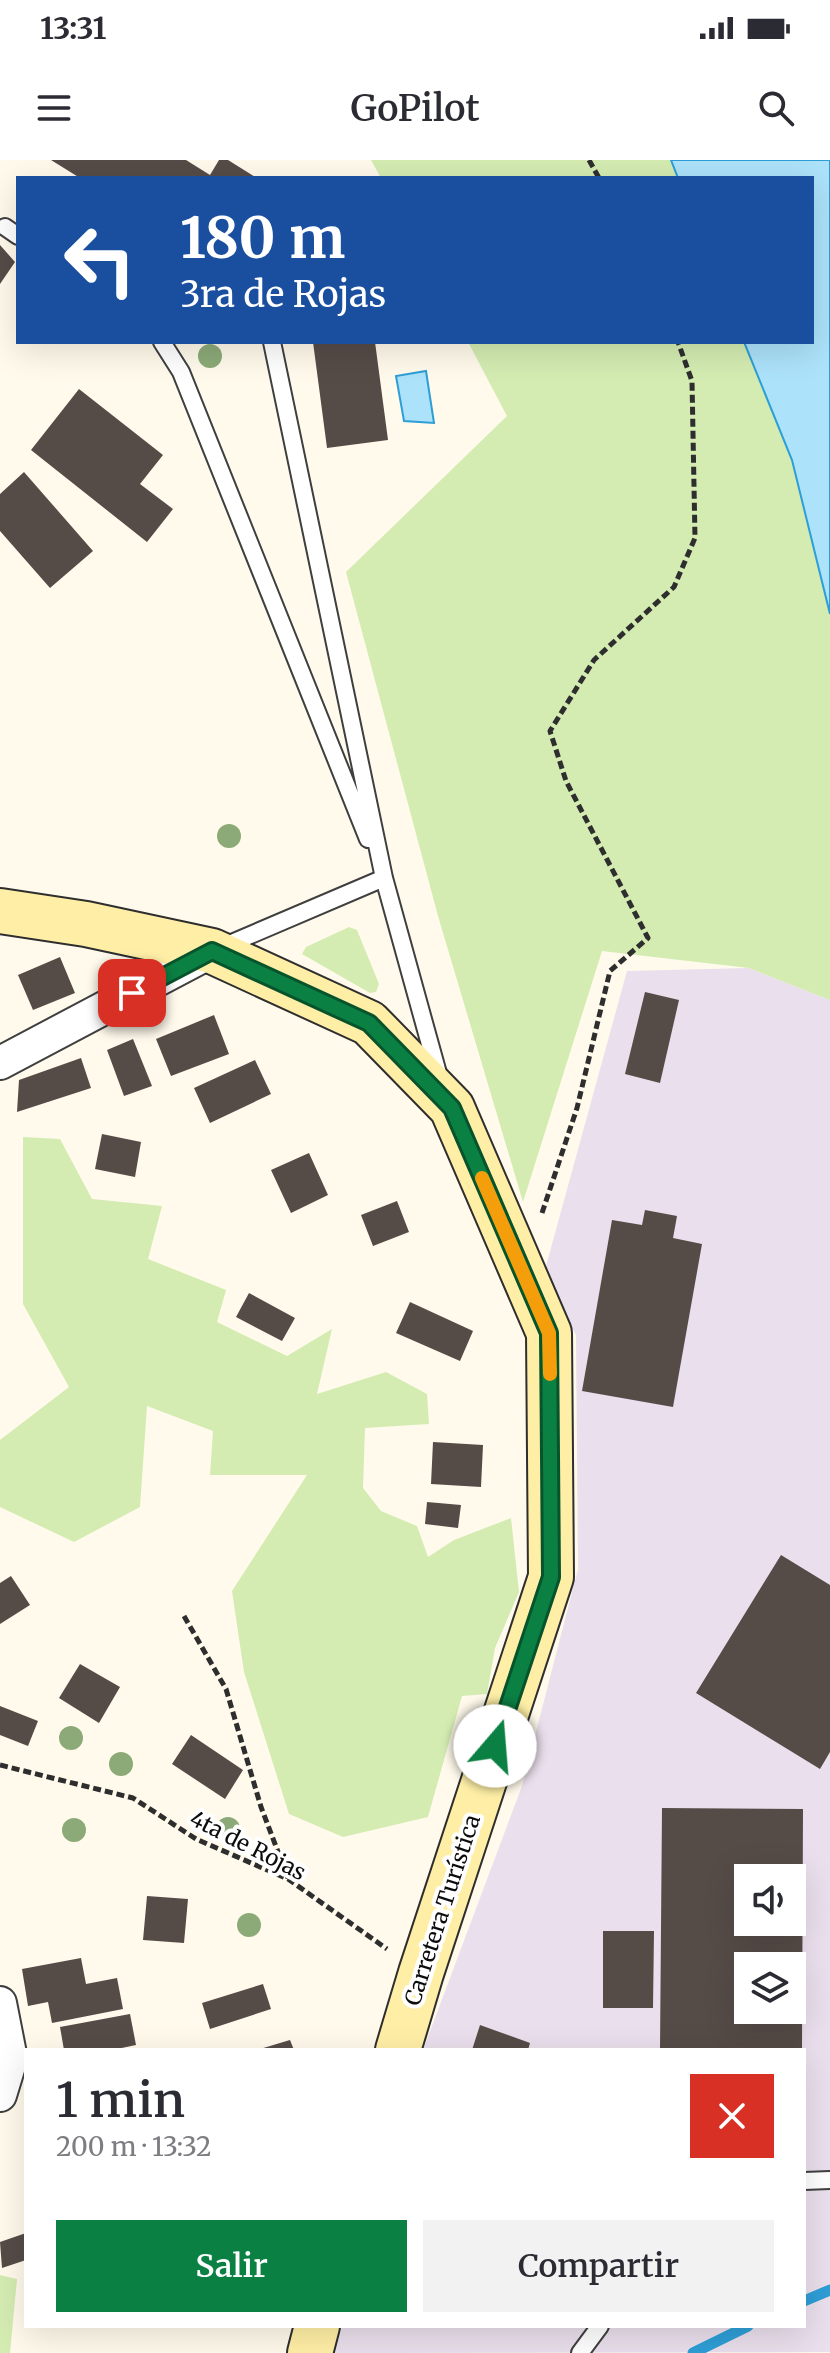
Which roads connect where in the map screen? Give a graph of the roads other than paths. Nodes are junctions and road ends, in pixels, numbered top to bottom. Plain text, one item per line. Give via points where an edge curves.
1 (163, 344) edge
2 (272, 344) edge
3 (384, 878) junction
4 (0, 911) edge
5 (212, 951) junction
6 (0, 1063) edge
7 (446, 1102) junction
8 (0, 2003) edge
9 (399, 2048) edge
10 (0, 2095) edge
11 (830, 2180) edge
12 (806, 2181) edge
13 (316, 2328) edge
14 (599, 2328) edge
15 (310, 2353) edge
16 (580, 2353) edge

1 - 3 lane via 181,372
2 - 3 lane
3 - 5 lane
3 - 7 lane
4 - 5 main road, Carretera Turística
5 - 6 street
5 - 7 main road, Carretera Turística via 369,1023
7 - 9 main road, Carretera Turística via 549,1333 551,1577
8 - 10 street via 11,2059
11 - 12 lane
13 - 15 main road
14 - 16 lane

